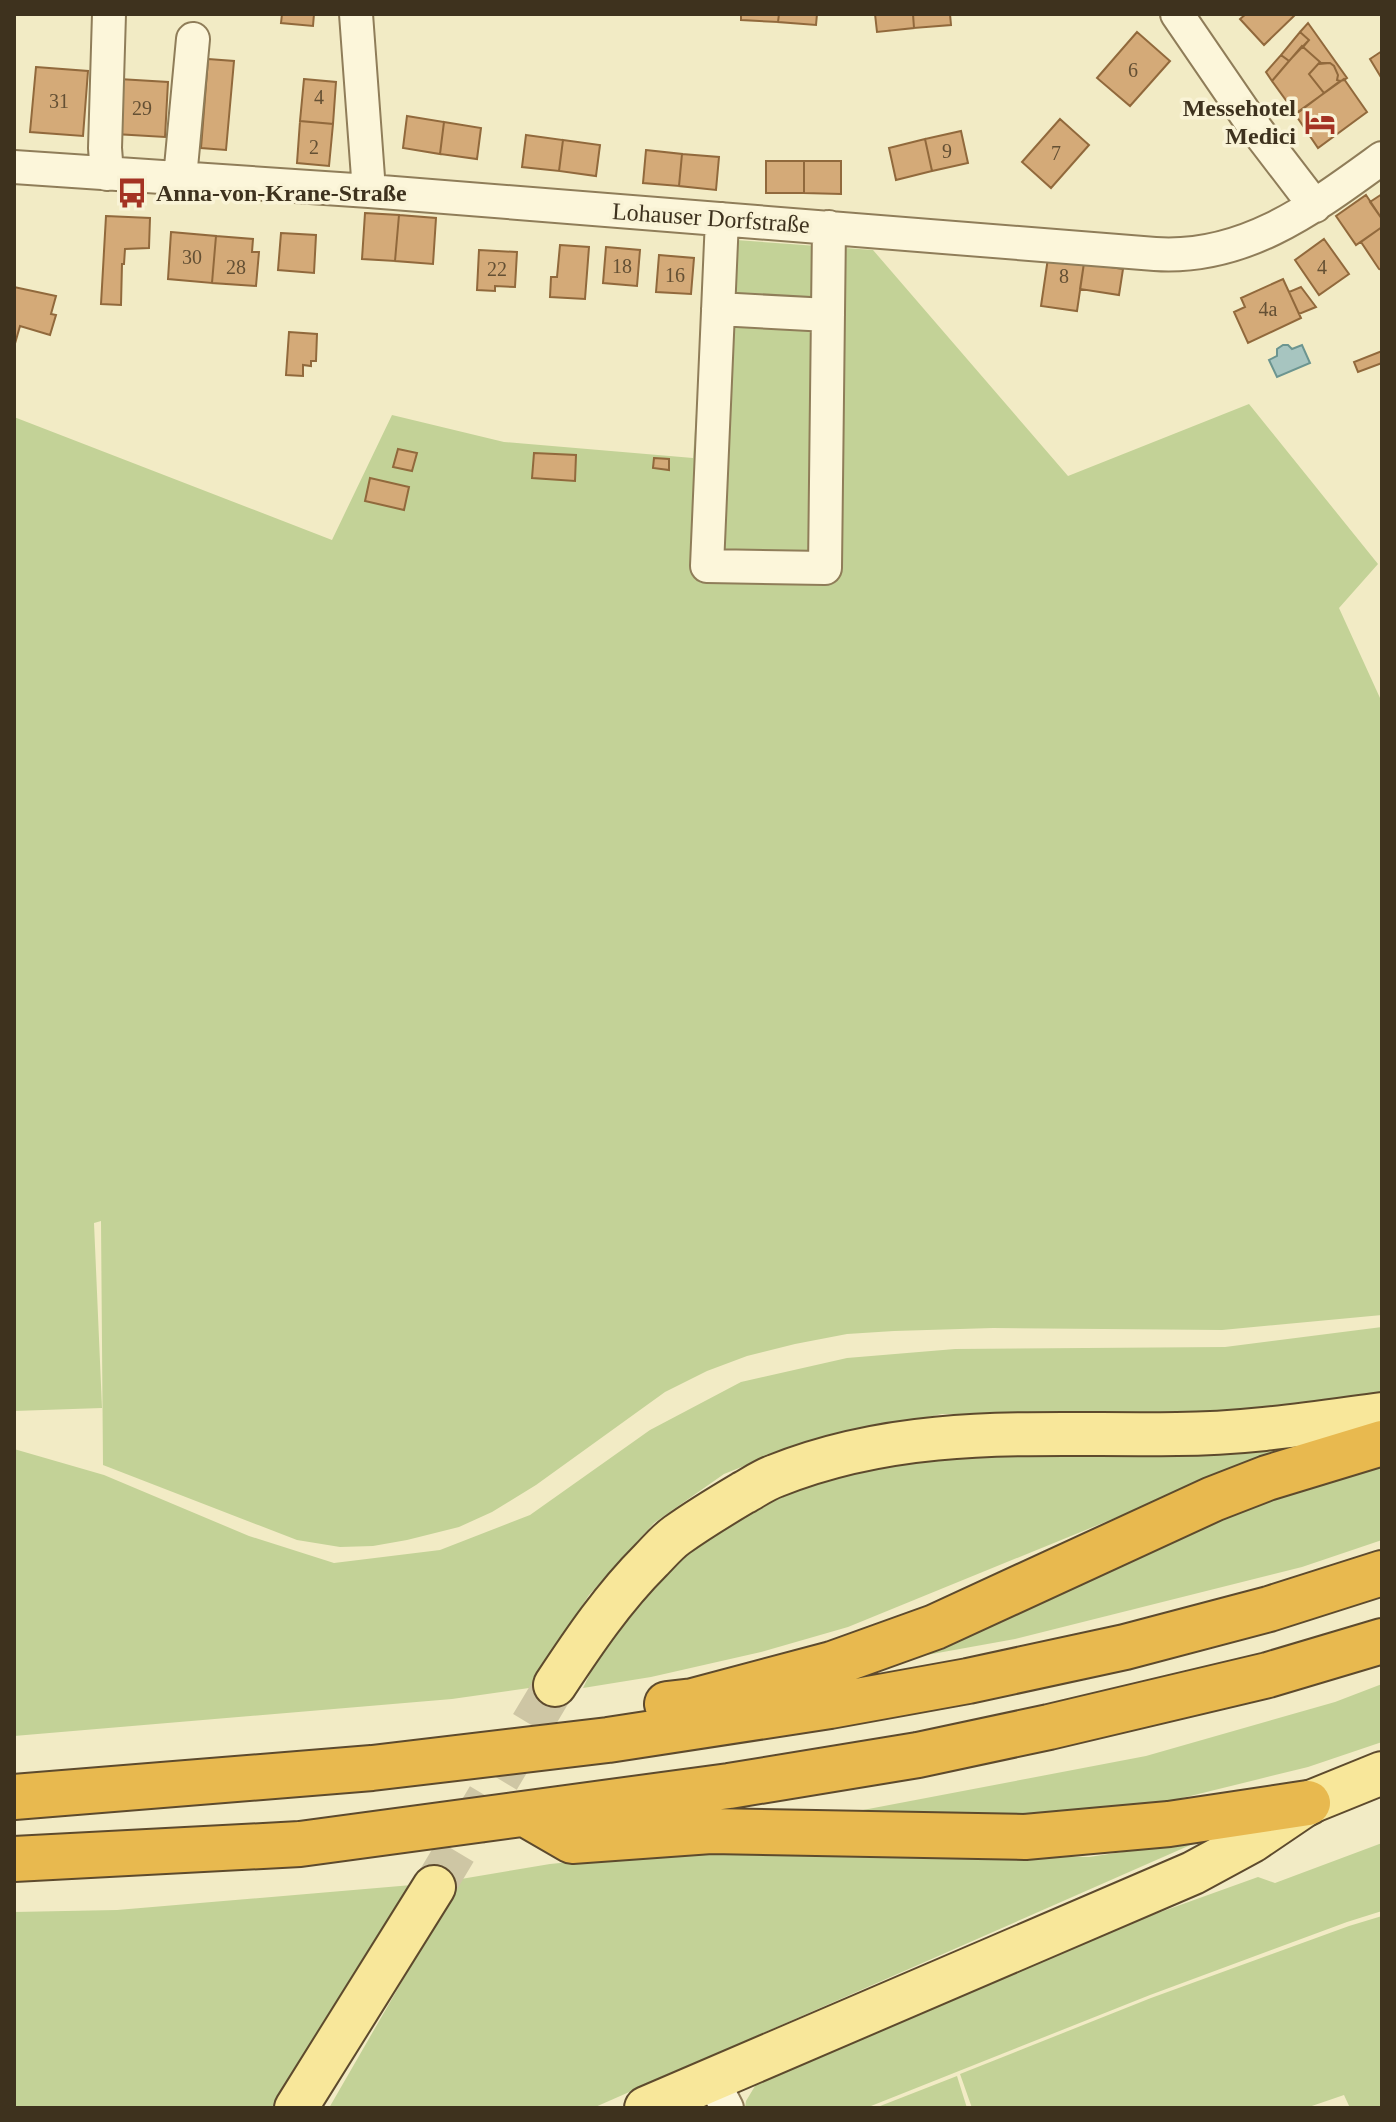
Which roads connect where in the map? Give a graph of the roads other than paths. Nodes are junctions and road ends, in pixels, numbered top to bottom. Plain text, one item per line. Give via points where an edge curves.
1 (109, 14) edge
2 (356, 14) edge
3 (1177, 14) edge
4 (193, 39) dead end
5 (1382, 158) edge
6 (14, 167) edge
7 (107, 174) junction
8 (180, 178) junction
9 (369, 191) junction
10 (1315, 206) junction
11 (722, 219) junction
12 (829, 227) junction
13 (718, 309) junction
14 (828, 315) junction
15 (1382, 1414) edge
16 (1382, 1443) edge
17 (1382, 1573) edge
18 (1382, 1641) edge
19 (555, 1685) tunnel mouth
20 (372, 1768) junction
21 (1382, 1773) edge
22 (14, 1797) edge
23 (1308, 1803) junction
24 (527, 1815) junction
25 (14, 1859) edge
26 (434, 1887) tunnel mouth
27 (719, 2093) edge
28 (296, 2108) edge
29 (646, 2108) edge

1 - 7 street
2 - 9 street
3 - 10 street
4 - 8 street
5 - 10 street, Lohauser Dorfstraße
6 - 7 street, Lohauser Dorfstraße via 47,183
7 - 8 street, Lohauser Dorfstraße
8 - 9 street, Lohauser Dorfstraße
9 - 11 street, Lohauser Dorfstraße
10 - 12 street, Lohauser Dorfstraße via 1254,239 1194,254
11 - 12 street, Lohauser Dorfstraße
11 - 13 street
12 - 14 street
13 - 14 street
13 - 14 street via 707,566 825,568
15 - 19 main road via 1180,1434 948,1436 830,1457 773,1476 675,1537 600,1618
16 - 20 highway via 1213,1499 935,1627 832,1664 693,1701 572,1716 464,1738
17 - 20 highway via 1125,1647 968,1681 715,1725
18 - 24 highway via 1268,1675 918,1755
20 - 22 highway
21 - 23 main road
23 - 24 highway via 1169,1824 1025,1837 711,1831 572,1841
23 - 27 main road via 1193,1873
24 - 25 highway via 300,1844
26 - 28 main road
27 - 29 main road

